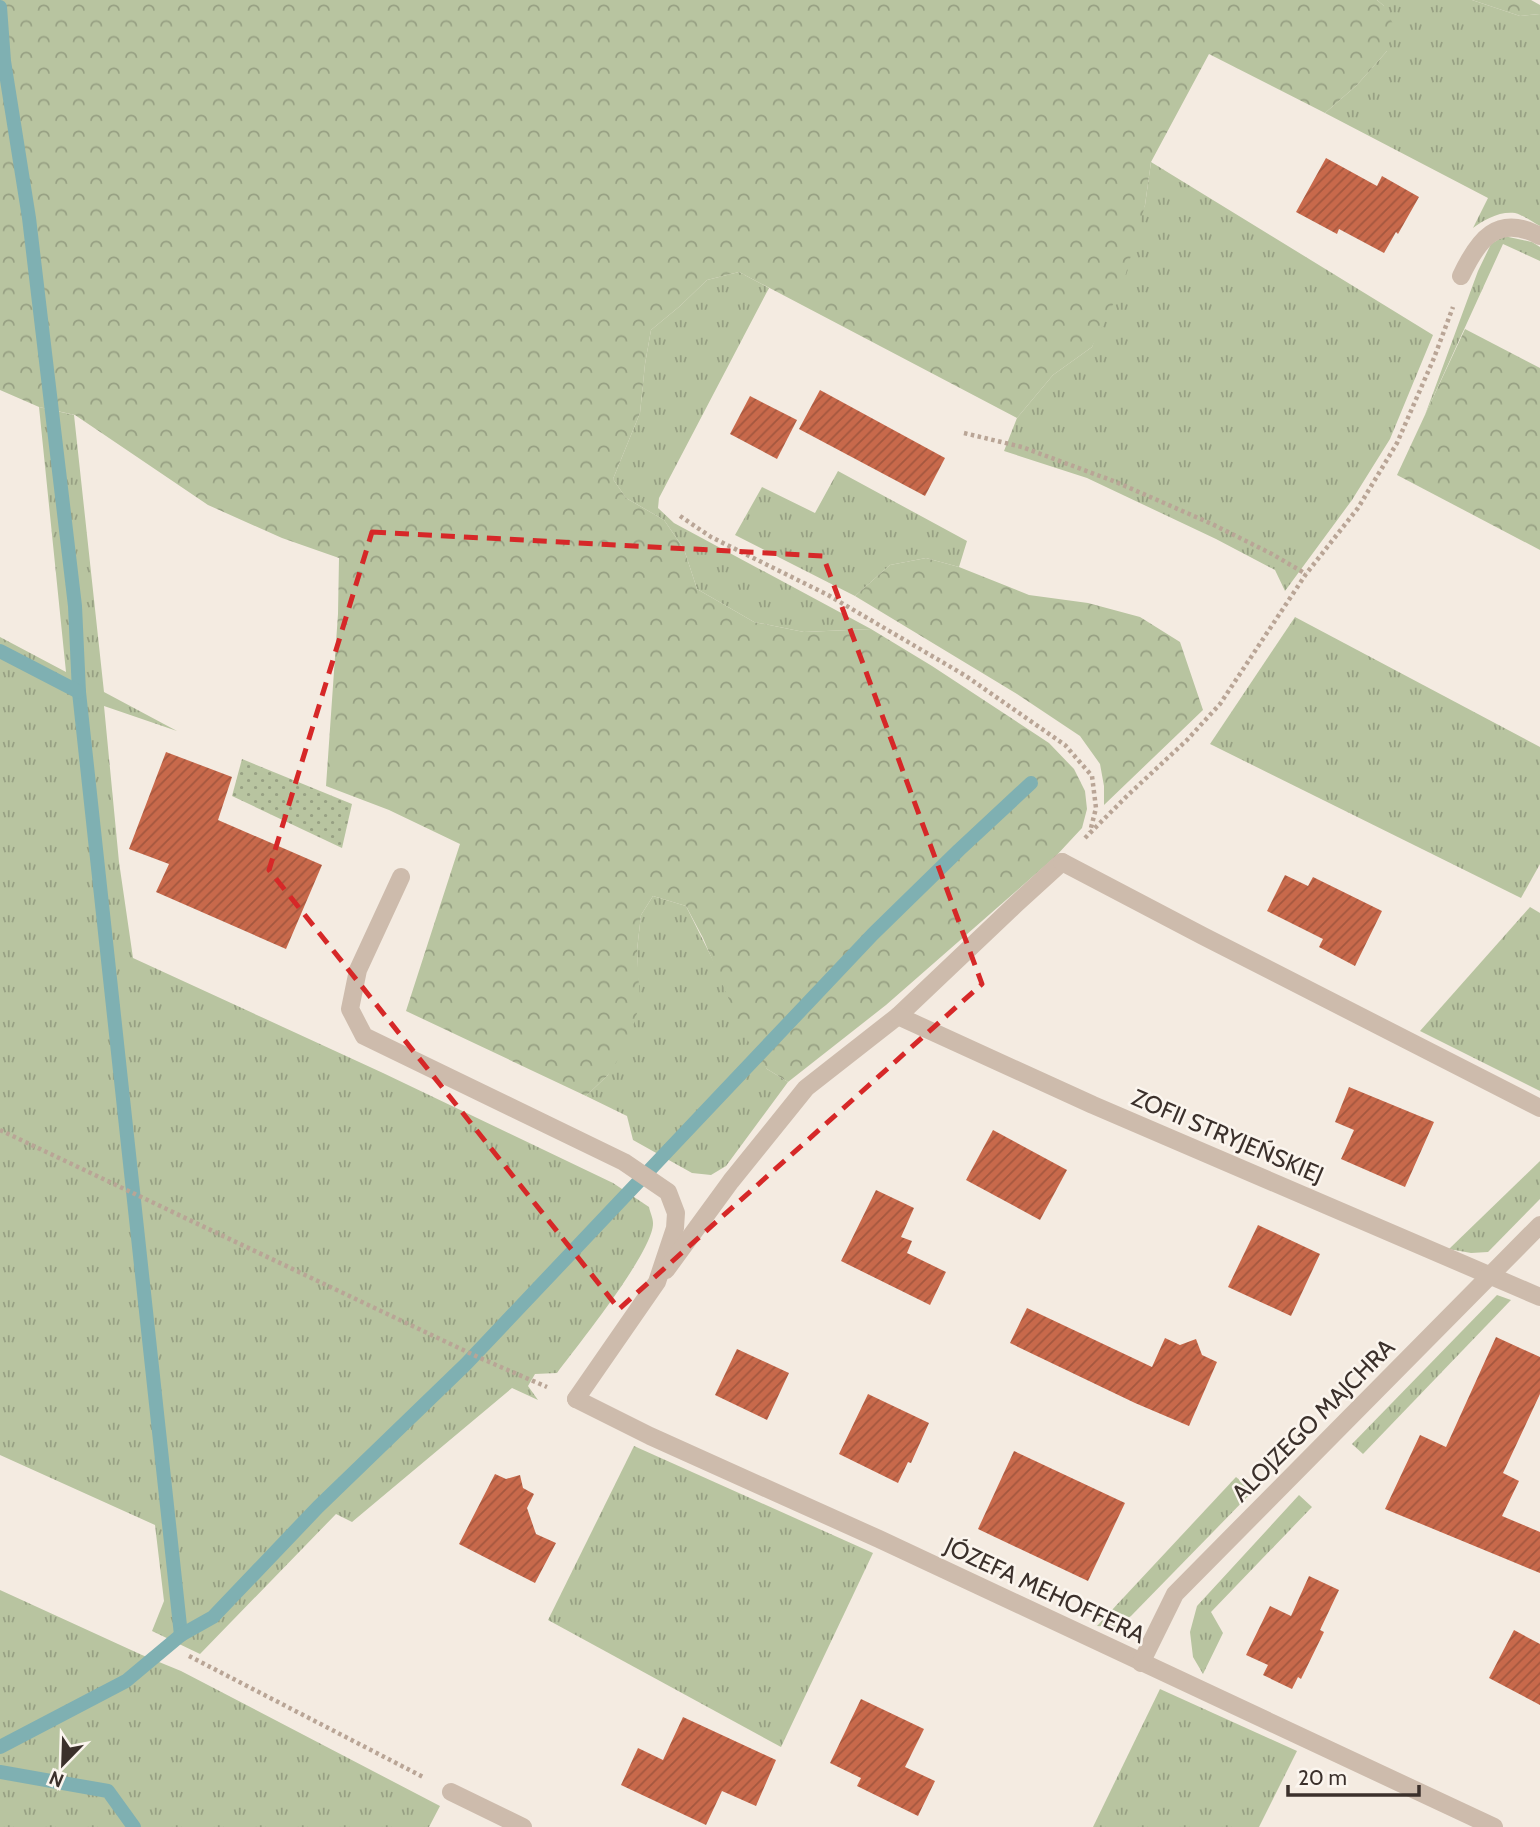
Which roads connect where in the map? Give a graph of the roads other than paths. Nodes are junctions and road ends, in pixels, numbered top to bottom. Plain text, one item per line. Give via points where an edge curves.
1 (1540, 236) edge
2 (1461, 276) road end
3 (401, 877) dead end
4 (898, 1016) junction
5 (1540, 1108) edge
6 (1540, 1225) edge
7 (1490, 1276) junction
8 (657, 1282) junction
9 (1540, 1297) edge
10 (1141, 1662) junction
11 (451, 1792) road end
12 (523, 1827) edge
13 (1494, 1827) edge

1 - 2 street via 1507,227 1490,232
3 - 8 street via 358,970 350,1009 364,1037 624,1162 668,1192 676,1213 675,1228
4 - 5 street via 1062,862
4 - 7 street, ZOFII STRYJEŃSKIEJ
4 - 8 street via 806,1087
6 - 7 street, ALOJZEGO MAJCHRA
7 - 9 street, ZOFII STRYJEŃSKIEJ
7 - 10 street, ALOJZEGO MAJCHRA via 1175,1594
8 - 10 street, JÓZEFA MEHOFFERA via 576,1399
10 - 13 street, JÓZEFA MEHOFFERA
11 - 12 street

